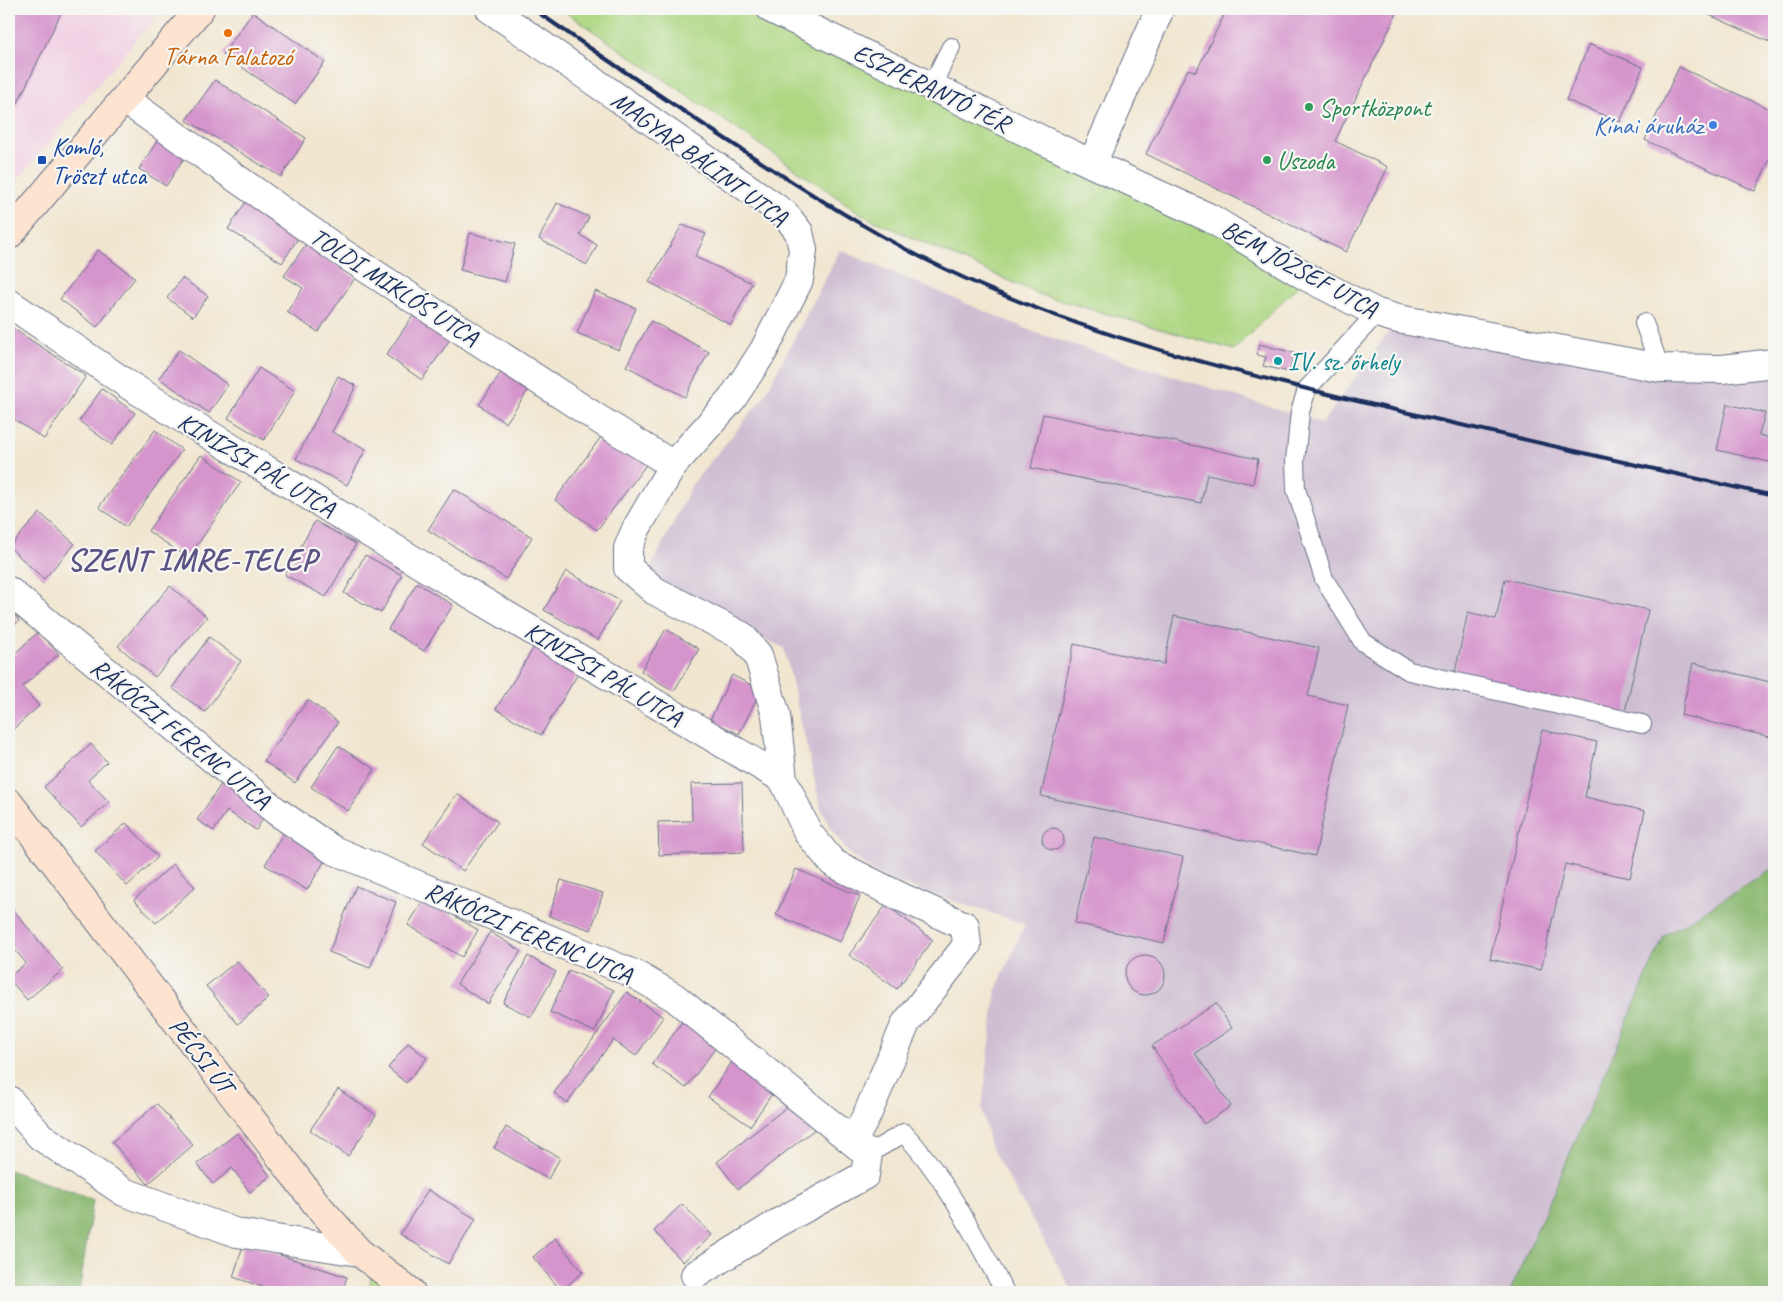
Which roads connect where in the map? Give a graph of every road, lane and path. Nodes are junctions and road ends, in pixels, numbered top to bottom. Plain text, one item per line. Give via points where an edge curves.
1 (200, 9) edge
2 (490, 9) edge
3 (771, 9) edge
4 (1160, 9) edge
5 (951, 47) dead end
6 (931, 87) junction
7 (124, 99) junction
8 (1092, 164) junction
9 (9, 235) edge
10 (9, 303) edge
11 (1377, 313) junction
12 (1644, 323) dead end
13 (1774, 363) edge
14 (1660, 368) junction
15 (672, 465) junction
16 (9, 591) edge
17 (1642, 724) dead end
18 (783, 778) junction
19 (9, 803) edge
20 (9, 1100) edge
21 (861, 1147) junction
22 (359, 1252) junction
23 (695, 1275) dead end
24 (411, 1292) edge
25 (1005, 1292) edge

1 - 7 main road
2 - 15 street, MAGYAR BÁLINT UTCA via 785,214 799,232 803,250 799,280 764,350 732,399
3 - 6 street, ESZPERANTÓ TÉR
4 - 8 street
5 - 6 lane
6 - 8 street, ESZPERANTÓ TÉR
7 - 9 main road
7 - 15 street, TOLDI MIKLÓS UTCA via 341,252
8 - 11 street, BEM JÓZSEF UTCA via 1210,218 1307,277
10 - 18 street, KINIZSI PÁL UTCA via 143,395 418,563
11 - 14 street, BEM JÓZSEF UTCA
11 - 17 lane via 1307,389 1300,412 1294,461 1296,489 1324,578 1363,642 1408,671
12 - 14 lane
13 - 14 street, BEM JÓZSEF UTCA via 1722,369
15 - 18 street, MAGYAR BÁLINT UTCA via 636,529 628,548 628,568 655,591 742,636 758,655 776,715
16 - 21 street, RÁKÓCZI FERENC UTCA via 276,811 333,850 634,974 674,997
18 - 21 street via 808,833 833,863 965,926 967,945 906,1023 867,1115
19 - 22 main road, PÉCSI ÚT via 318,1206
20 - 22 street via 40,1136 124,1192 236,1233
21 - 23 street via 866,1175 778,1223
21 - 25 lane via 904,1133 921,1151 949,1193
22 - 24 main road, PÉCSI ÚT

